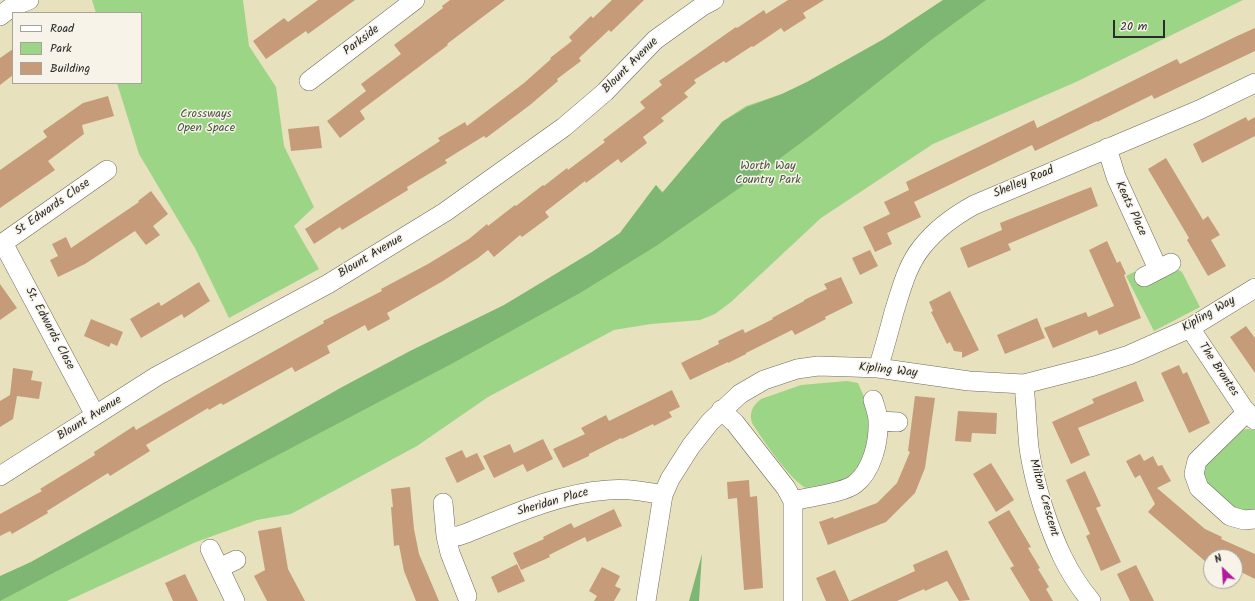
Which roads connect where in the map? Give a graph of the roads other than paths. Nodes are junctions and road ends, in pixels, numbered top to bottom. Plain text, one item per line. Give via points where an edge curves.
1 (29, 0) edge
2 (415, 0) edge
3 (714, 0) edge
4 (0, 16) edge
5 (308, 81) dead end
6 (1255, 83) edge
7 (1107, 148) junction
8 (107, 170) dead end
9 (2, 244) edge
10 (1157, 270) dead end
11 (1255, 288) edge
12 (1190, 328) junction
13 (878, 368) junction
14 (1024, 384) junction
15 (873, 400) dead end
16 (721, 410) junction
17 (95, 415) junction
18 (1251, 416) edge
19 (878, 421) junction
20 (898, 422) dead end
21 (0, 476) edge
22 (662, 495) junction
23 (793, 501) junction
24 (443, 503) dead end
25 (1255, 518) edge
26 (446, 536) junction
27 (210, 549) dead end
28 (236, 560) dead end
29 (219, 568) junction
30 (467, 596) dead end
31 (235, 601) edge
32 (646, 601) edge
33 (793, 601) edge
34 (1091, 601) edge

1 - 4 street via 13,6
2 - 5 street, Parkside
3 - 17 street, Blount Avenue via 655,40 605,92 564,127 445,212 328,284 157,376
6 - 7 street, Shelley Road via 1199,110
7 - 10 street, Keats Place via 1116,177
7 - 13 street, Shelley Road via 974,205 937,230 920,248 909,268
8 - 9 street, St Edwards Close
9 - 17 street, St. Edwards Close
11 - 12 street, Kipling Way
12 - 14 street, Kipling Way via 1129,355
12 - 18 street, The Brontes
13 - 14 street, Kipling Way via 969,381
13 - 16 street, Kipling Way via 818,366 797,369 764,380 740,394
14 - 34 street, Milton Crescent via 1029,448 1036,485 1053,538 1065,564
15 - 19 street
16 - 22 street, Kipling Way via 691,446
16 - 23 street via 735,423 786,488
17 - 21 street, Blount Avenue
18 - 25 street, The Brontes via 1197,461 1194,474 1199,488 1230,516 1244,520
19 - 20 street
19 - 23 street via 875,449 868,468 855,484 842,490
22 - 26 street, Sheridan Place via 626,489 593,491 526,510 467,534
22 - 32 street, Kipling Way
23 - 33 street
24 - 26 street
26 - 30 street via 450,554
27 - 29 street
28 - 29 street
29 - 31 street

